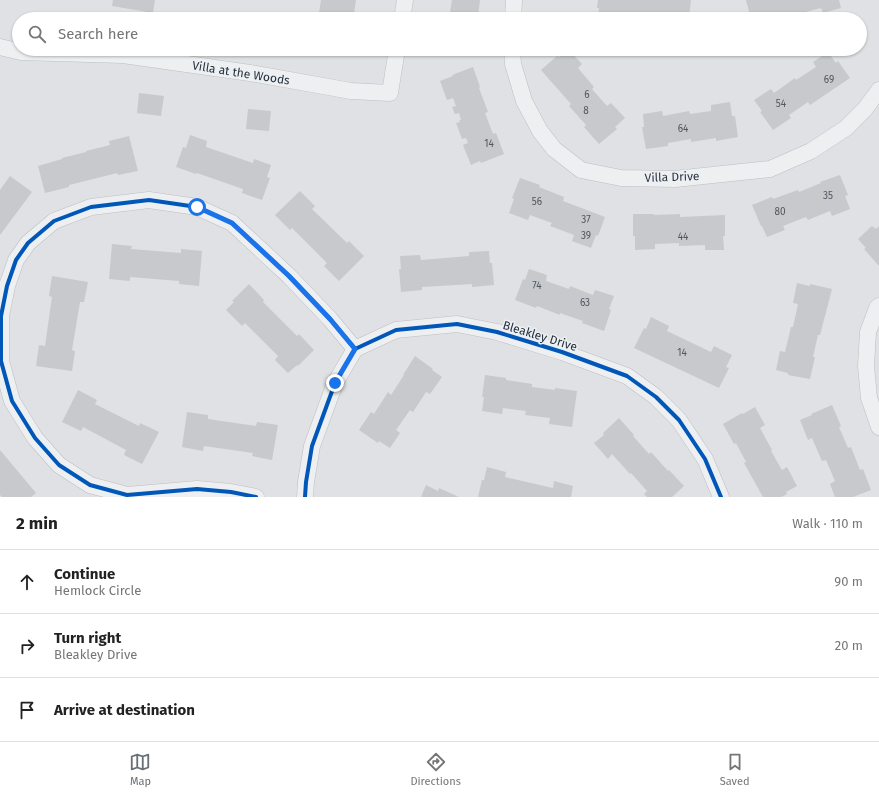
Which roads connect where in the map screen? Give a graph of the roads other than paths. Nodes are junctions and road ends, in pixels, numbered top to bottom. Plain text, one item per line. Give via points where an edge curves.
1 (405, 0) edge
2 (514, 0) edge
3 (403, 12) edge
4 (513, 12) edge
5 (0, 47) edge
6 (12, 50) edge
7 (130, 56) edge
8 (396, 56) edge
9 (512, 56) edge
10 (879, 90) edge
11 (879, 306) edge
12 (355, 349) junction
13 (879, 427) edge
14 (256, 497) edge
15 (305, 497) edge
16 (721, 497) edge

1 - 3 street
2 - 4 street
5 - 6 street, Villa at the Woods
7 - 8 street, Villa at the Woods via 351,91 390,93
9 - 10 street, Villa Drive via 524,101 540,131 554,149 581,170 621,178 675,179 770,169 811,151 846,128
11 - 13 street via 868,332 866,366 869,398
12 - 14 street via 289,276 232,223 197,207 149,200 91,207 54,221 28,243 16,260 1,316 1,361 12,401 35,438 59,465 90,485 127,495 197,489
12 - 15 street via 335,383 312,446
12 - 16 street, Bleakley Drive via 396,330 457,324 497,332 627,376 656,397 679,420 705,459

